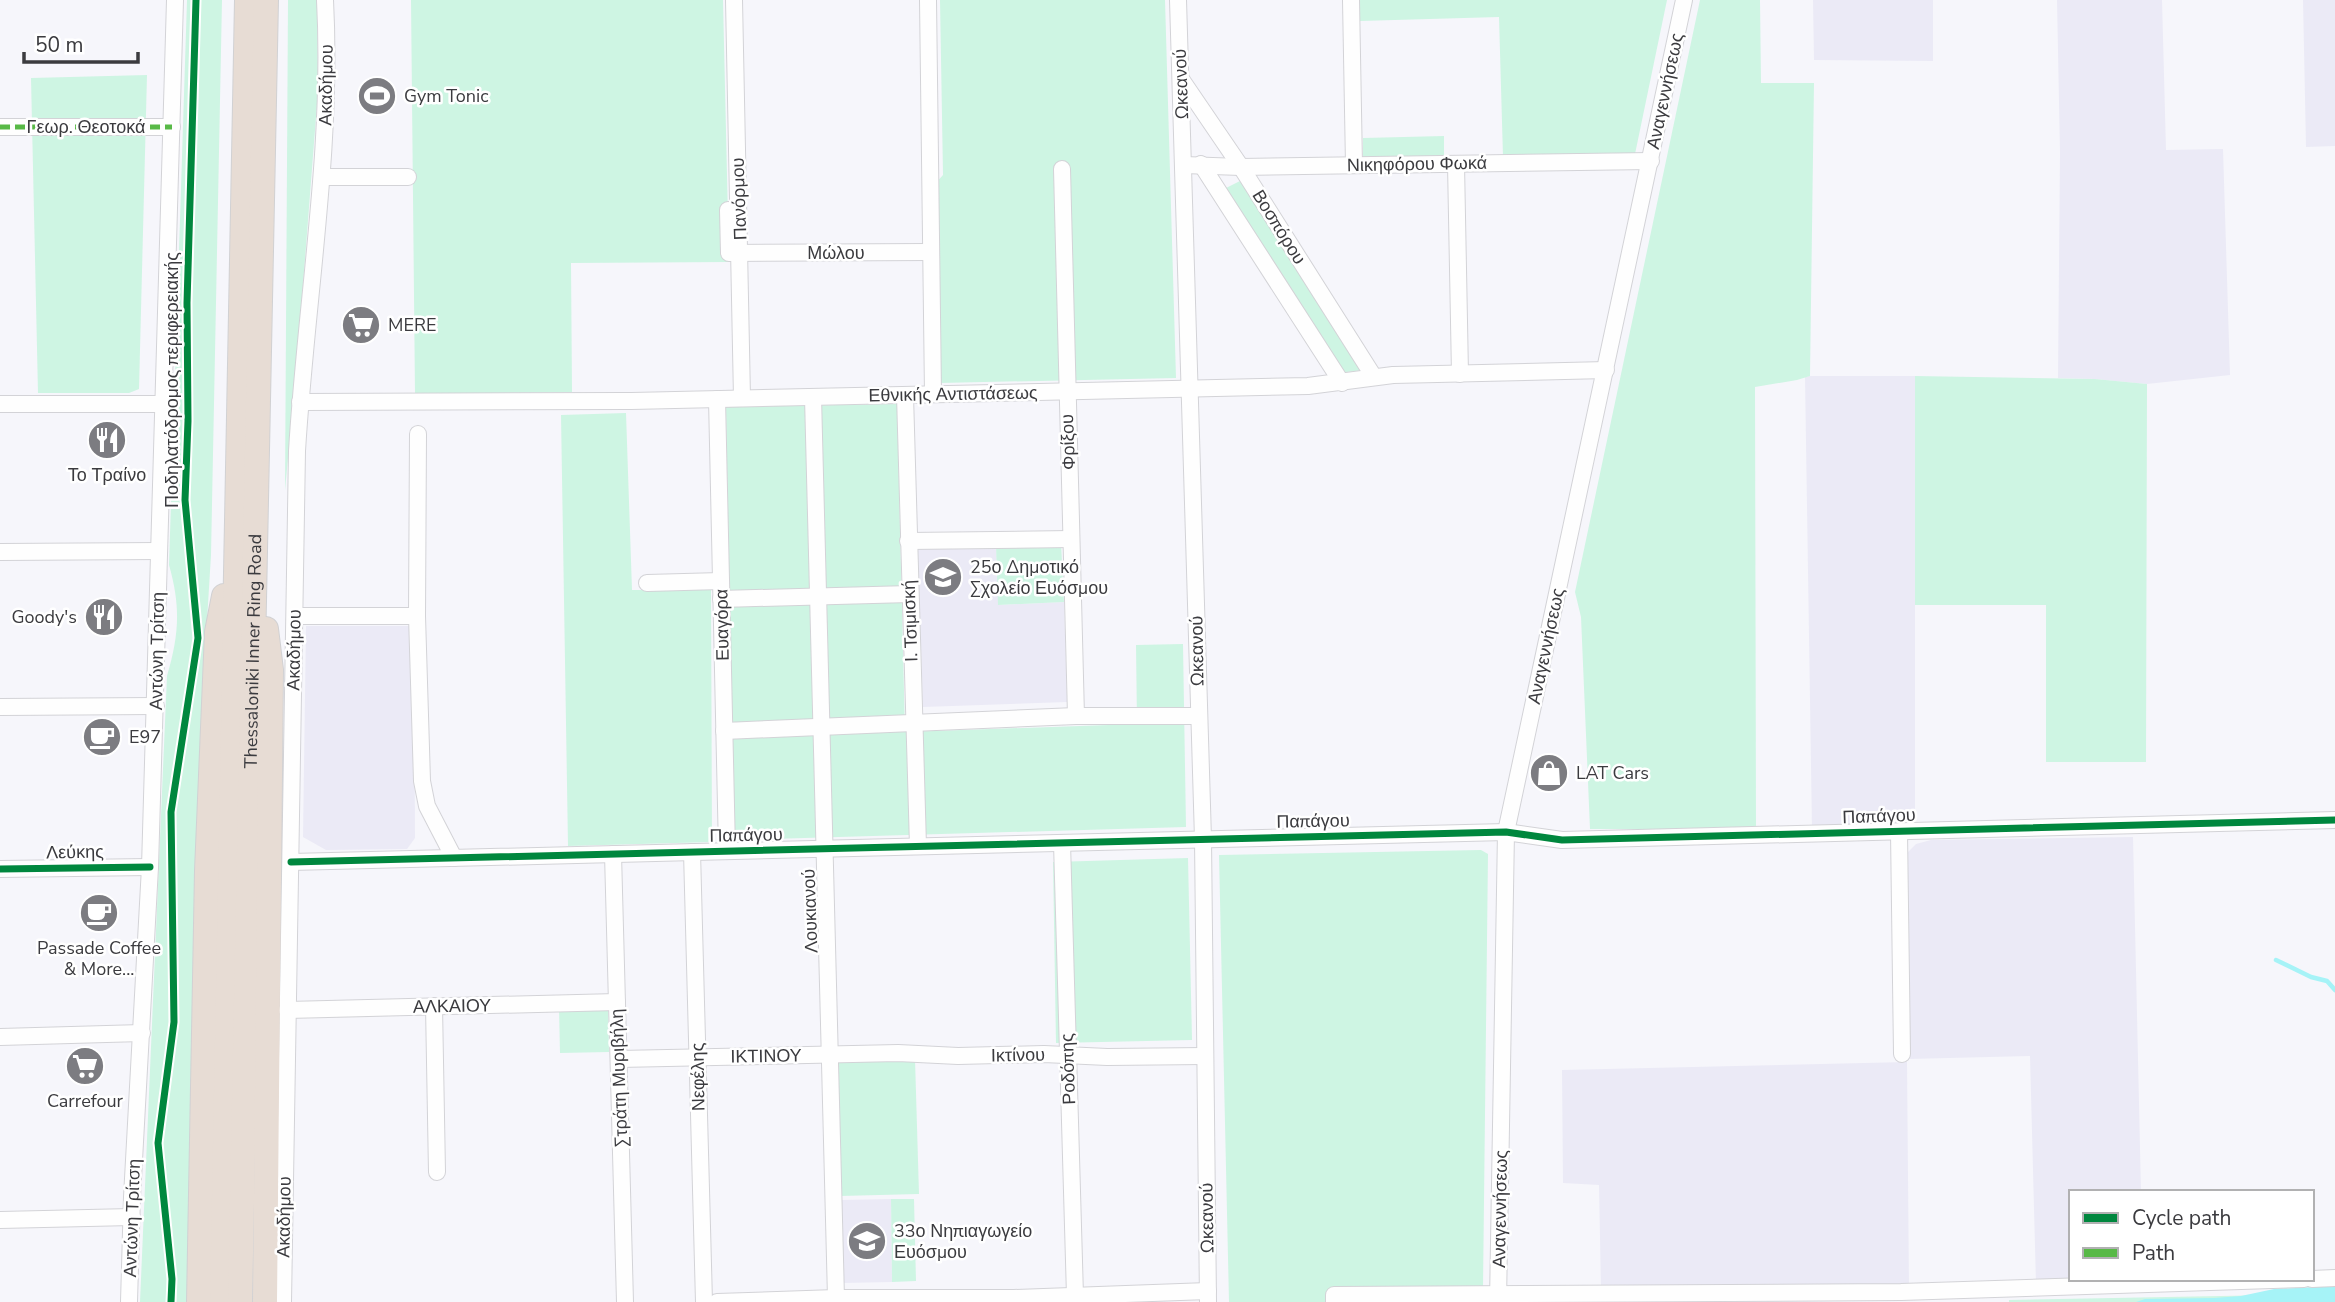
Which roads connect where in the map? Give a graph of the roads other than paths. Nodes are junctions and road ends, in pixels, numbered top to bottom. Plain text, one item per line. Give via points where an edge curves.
1 (175, 0) edge
2 (247, 0) edge
3 (265, 0) edge
4 (325, 0) edge
5 (734, 0) edge
6 (928, 0) edge
7 (1178, 0) edge
8 (1351, 0) edge
9 (1684, 0) edge
10 (1181, 79) junction
11 (0, 127) edge
12 (172, 127) junction
13 (1651, 161) junction
14 (1201, 164) junction
15 (1456, 164) junction
16 (1184, 165) junction
17 (1354, 165) junction
18 (1241, 167) junction
19 (1062, 169) dead end
20 (321, 177) junction
21 (408, 177) dead end
22 (931, 252) junction
23 (740, 253) junction
24 (1606, 370) junction
25 (1460, 374) junction
26 (1374, 377) junction
27 (1342, 383) junction
28 (1191, 388) junction
29 (1067, 391) junction
30 (933, 394) junction
31 (905, 395) junction
32 (813, 397) junction
33 (742, 398) junction
34 (717, 399) junction
35 (300, 402) junction
36 (0, 404) edge
37 (163, 404) junction
38 (418, 434) dead end
39 (1071, 539) junction
40 (908, 541) junction
41 (159, 551) junction
42 (0, 552) edge
43 (245, 552) junction
44 (721, 581) junction
45 (647, 583) dead end
46 (910, 594) junction
47 (818, 597) junction
48 (721, 599) junction
49 (295, 616) junction
50 (417, 616) junction
51 (156, 706) junction
52 (0, 707) edge
53 (1076, 716) junction
54 (1198, 716) junction
55 (913, 724) junction
56 (821, 726) junction
57 (724, 731) junction
58 (2335, 820) edge
59 (1506, 832) junction
60 (1899, 832) junction
61 (1203, 839) junction
62 (1062, 843) junction
63 (918, 846) junction
64 (824, 849) junction
65 (727, 851) junction
66 (692, 852) junction
67 (613, 854) junction
68 (454, 858) junction
69 (292, 862) junction
70 (150, 867) junction
71 (0, 869) edge
72 (617, 1002) junction
73 (434, 1006) junction
74 (287, 1010) junction
75 (142, 1032) junction
76 (0, 1037) edge
77 (1902, 1054) dead end
78 (830, 1055) junction
79 (1068, 1055) junction
80 (1205, 1056) junction
81 (698, 1058) junction
82 (618, 1059) junction
83 (437, 1172) dead end
84 (132, 1217) junction
85 (0, 1220) edge
86 (2335, 1278) edge
87 (2314, 1279) edge
88 (2242, 1281) edge
89 (1075, 1296) junction
90 (1208, 1296) edge
91 (836, 1298) junction
92 (1498, 1298) edge
93 (1569, 1298) edge
94 (1334, 1299) edge
95 (130, 1302) edge
96 (199, 1302) edge
97 (222, 1302) edge
98 (240, 1302) edge
99 (265, 1302) edge
100 (282, 1302) edge
101 (625, 1302) edge
102 (704, 1302) edge
103 (717, 1302) edge

1 - 12 street, Αντώνη Τρίτση
2 - 43 highway, Thessaloniki Inner Ring Road
3 - 43 highway, Thessaloniki Inner Ring Road
4 - 20 street, Ακαδήμου via 328,75
5 - 23 street, Πανόρμου
6 - 22 street
7 - 10 street, Ωκεανού
8 - 17 street
9 - 13 street, Αναγεννήσεως
10 - 16 street, Ωκεανού
10 - 18 street, Βοσπόρου
11 - 12 street, Γεωρ. Θεοτοκά
12 - 37 street, Αντώνη Τρίτση
13 - 15 street, Νικηφόρου Φωκά
13 - 24 street, Αναγεννήσεως
14 - 16 street, Νικηφόρου Φωκά
14 - 18 street, Νικηφόρου Φωκά
14 - 27 street, Βοσπόρου
15 - 17 street, Νικηφόρου Φωκά
15 - 25 street
16 - 28 street, Ωκεανού
17 - 18 street, Νικηφόρου Φωκά
18 - 26 street, Βοσπόρου
19 - 29 street, Φρίξου
20 - 21 street
20 - 35 street, Ακαδήμου
22 - 23 street, Μώλου
22 - 30 street
23 - 33 street, Πανόρμου
24 - 25 street, Εθνικής Αντιστάσεως
24 - 59 street, Αναγεννήσεως
25 - 26 street, Εθνικής Αντιστάσεως
26 - 27 street, Εθνικής Αντιστάσεως
27 - 28 street, Εθνικής Αντιστάσεως
28 - 29 street, Εθνικής Αντιστάσεως
28 - 54 street, Ωκεανού
29 - 30 street, Εθνικής Αντιστάσεως
29 - 39 street, Φρίξου
30 - 31 street, Εθνικής Αντιστάσεως
31 - 32 street, Εθνικής Αντιστάσεως
31 - 40 street, Ι. Τσιμισκή
32 - 33 street, Εθνικής Αντιστάσεως
32 - 47 street, Λουκιανού
33 - 34 street, Εθνικής Αντιστάσεως
34 - 35 street, Εθνικής Αντιστάσεως
34 - 44 street, Ευαγόρα
35 - 49 street, Ακαδήμου
36 - 37 street
37 - 41 street, Αντώνη Τρίτση
38 - 50 street
39 - 40 street
39 - 53 street, Φρίξου
40 - 46 street, Ι. Τσιμισκή
41 - 42 street
41 - 51 street, Αντώνη Τρίτση
43 - 96 highway via 217,632 207,871
43 - 97 highway, Thessaloniki Inner Ring Road
43 - 98 highway, Thessaloniki Inner Ring Road
43 - 99 highway via 271,670
44 - 45 street
44 - 48 street, Ευαγόρα
46 - 47 street
46 - 55 street, Ι. Τσιμισκή
47 - 48 street
47 - 56 street, Λουκιανού
48 - 57 street, Ευαγόρα
49 - 50 street
49 - 69 street, Ακαδήμου
50 - 68 street via 422,781 427,806
51 - 52 street
51 - 70 street, Αντώνη Τρίτση
53 - 54 street
53 - 55 street
54 - 61 street, Ωκεανού
55 - 56 street
55 - 63 street, Ι. Τσιμισκή
56 - 57 street
56 - 64 street, Λουκιανού
57 - 65 street, Ευαγόρα
58 - 60 street, Παπάγου
59 - 60 street, Παπάγου via 1562,840
59 - 61 street, Παπάγου
59 - 92 street, Αναγεννήσεως
60 - 77 street
61 - 62 street, Παπάγου
61 - 80 street, Ωκεανού
62 - 63 street, Παπάγου
62 - 79 street, Ροδόπης
63 - 64 street, Παπάγου
64 - 65 street, Παπάγου
64 - 78 street, Λουκιανού
65 - 66 street, Παπάγου
66 - 67 street, Παπάγου
66 - 81 street, Νεφέλης
67 - 68 street, Παπάγου
67 - 72 street, Στράτη Μυριβήλη
68 - 69 street, Παπάγου
69 - 74 street, Ακαδήμου
70 - 71 street, Λεύκης
70 - 75 street, Αντώνη Τρίτση
72 - 73 street, ΑΛΚΑΙΟΥ
72 - 82 street, Στράτη Μυριβήλη
73 - 74 street, ΑΛΚΑΙΟΥ
73 - 83 street
74 - 100 street, Ακαδήμου
75 - 76 street
75 - 84 street, Αντώνη Τρίτση
78 - 79 street, Ικτίνου
78 - 81 street, ΙΚΤΙΝΟΥ
78 - 91 street, Λουκιανού
79 - 80 street, Ικτίνου
79 - 89 street, Ροδόπης
80 - 90 street, Ωκεανού
81 - 82 street, ΙΚΤΙΝΟΥ
81 - 102 street, Νεφέλης
82 - 101 street, Στράτη Μυριβήλη
84 - 85 street
84 - 95 street, Αντώνη Τρίτση
86 - 87 street
88 - 93 street
89 - 90 street
89 - 91 street
91 - 103 street
92 - 93 street
92 - 94 street

